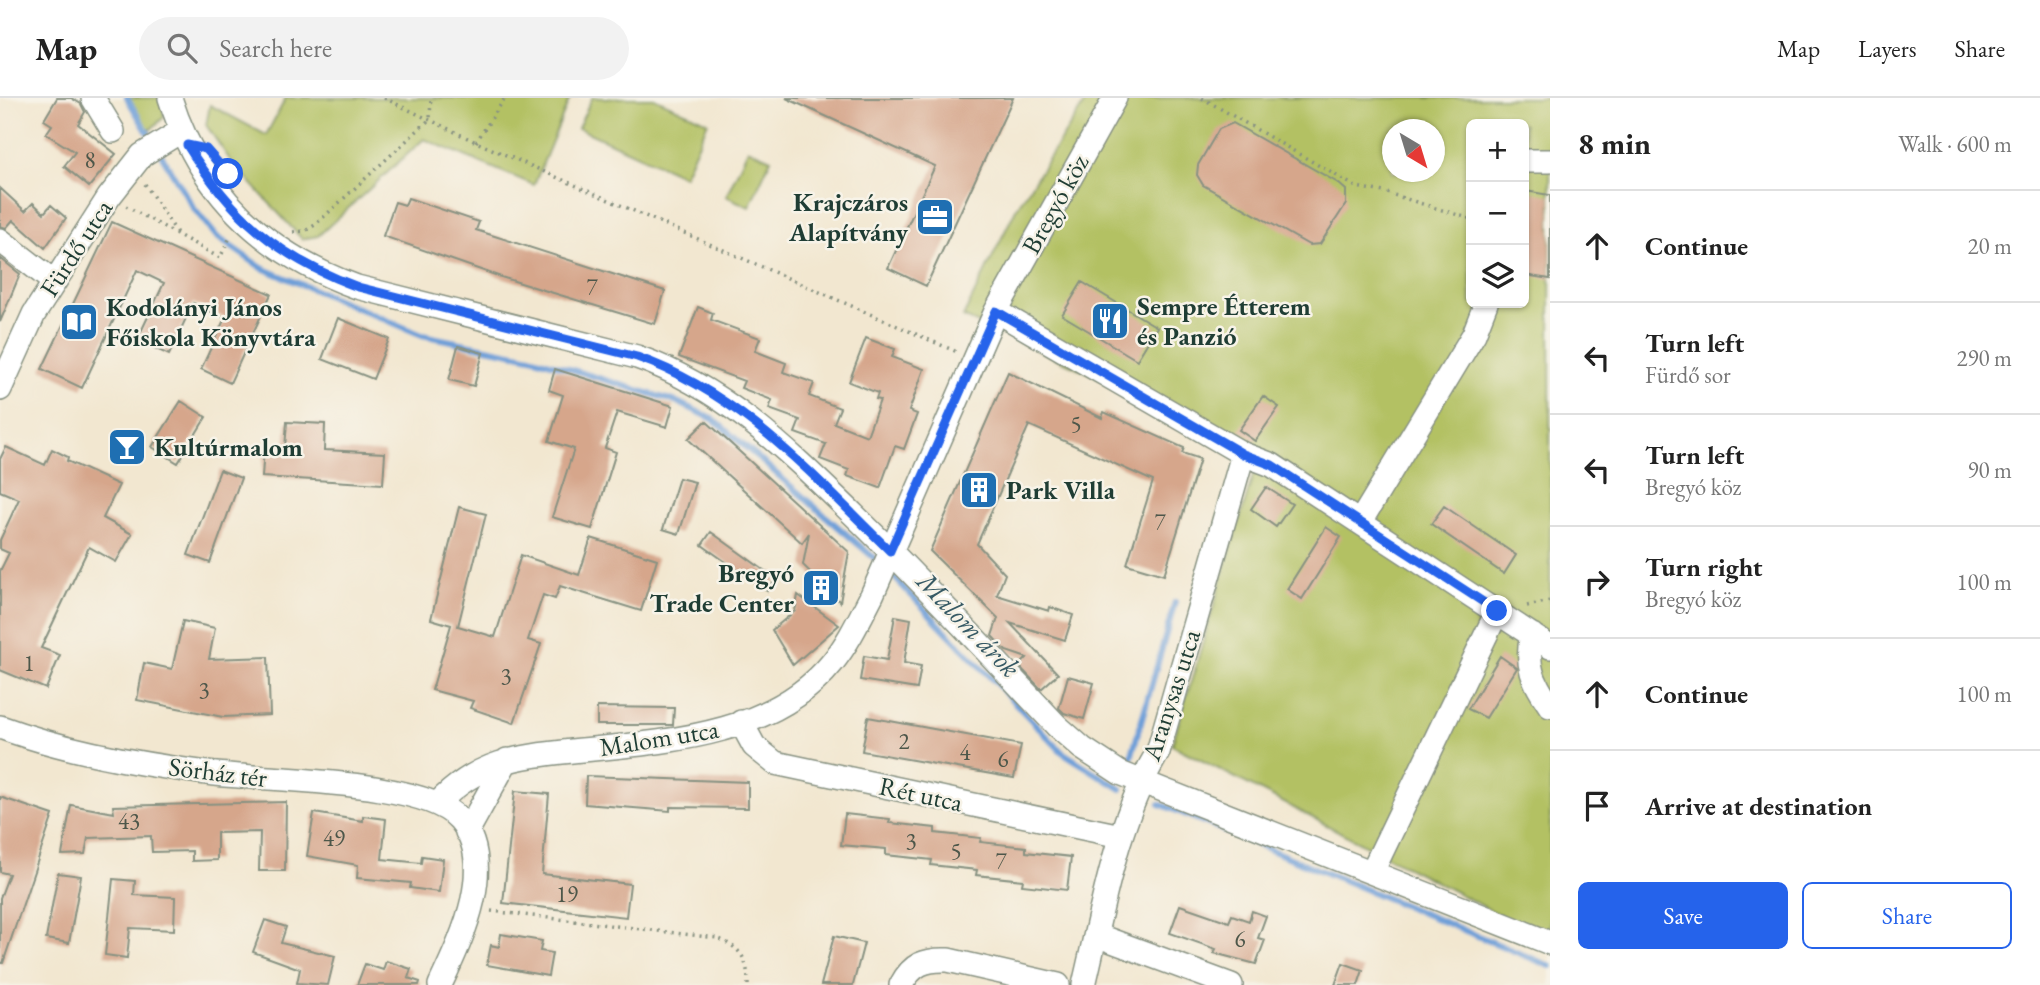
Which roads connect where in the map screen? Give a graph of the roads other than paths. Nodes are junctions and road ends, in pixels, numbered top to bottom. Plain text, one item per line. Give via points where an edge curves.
1 (93, 98) edge
2 (170, 98) edge
3 (1115, 98) edge
4 (113, 131) dead end
5 (174, 135) junction
6 (1529, 160) edge
7 (1550, 160) edge
8 (0, 240) edge
9 (54, 282) junction
10 (1484, 308) edge
11 (996, 311) junction
12 (0, 389) edge
13 (1243, 454) junction
14 (1360, 522) junction
15 (890, 551) junction
16 (1497, 611) junction
17 (1541, 641) edge
18 (1550, 706) edge
19 (741, 722) junction
20 (0, 727) edge
21 (507, 760) junction
22 (1141, 780) junction
23 (438, 803) junction
24 (467, 832) junction
25 (1121, 836) junction
26 (1372, 872) junction
27 (1096, 935) junction
28 (1550, 943) edge
29 (440, 985) edge
30 (901, 985) edge
31 (1058, 985) edge
32 (1084, 985) edge
33 (1231, 985) edge

1 - 4 street
2 - 5 street
3 - 11 street, Bregyó köz
5 - 9 street, Fürdő utca via 137,160
5 - 15 street via 267,241 320,273 358,287 669,368 723,398 783,446
6 - 7 street
8 - 9 street
9 - 12 street, Fürdő utca
10 - 14 street via 1474,334
11 - 13 street
11 - 15 street, Bregyó köz
13 - 14 street via 1272,465
13 - 22 street, Aranysas utca via 1158,752
14 - 16 street
15 - 19 street, Malom utca via 852,633 831,664 793,696
15 - 22 street via 1057,726 1120,774
16 - 17 street
16 - 26 street
17 - 18 street via 1527,655 1530,672
19 - 21 street, Malom utca via 676,740
19 - 25 street, Rét utca via 754,746 775,763
20 - 23 street, Sörház tér via 41,742 206,773 391,791
21 - 23 street, Malom utca via 473,773
21 - 24 street
22 - 25 street, Aranysas utca
22 - 26 street
23 - 24 street via 452,812
24 - 29 street via 475,868 472,911
25 - 27 street, Aranysas utca
26 - 28 street
27 - 32 street, Aranysas utca
27 - 33 street
30 - 31 street via 908,972 931,959

